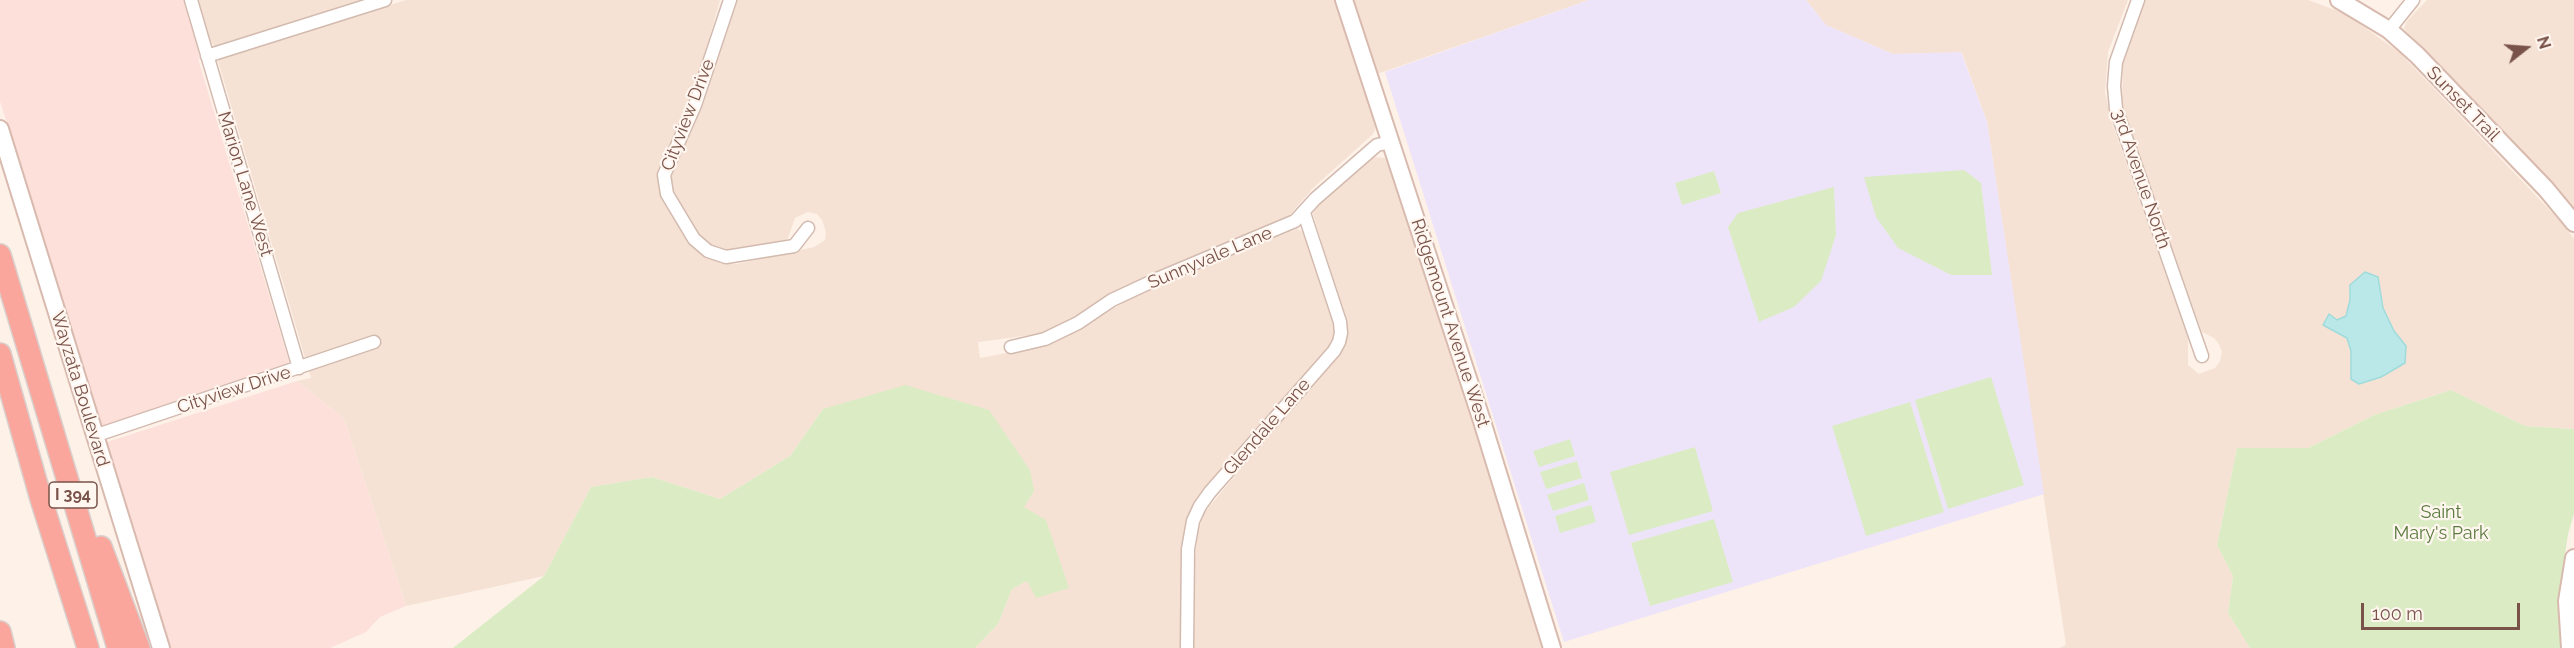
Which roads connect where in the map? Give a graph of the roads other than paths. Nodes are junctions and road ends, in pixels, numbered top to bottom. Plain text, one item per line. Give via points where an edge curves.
1 (191, 0) edge
2 (384, 0) edge
3 (730, 0) edge
4 (1344, 0) edge
5 (2138, 0) edge
6 (2339, 0) edge
7 (2413, 0) edge
8 (2389, 30) junction
9 (207, 56) junction
10 (0, 129) edge
11 (1391, 142) junction
12 (1304, 213) junction
13 (2574, 223) edge
14 (808, 228) dead end
15 (0, 255) edge
16 (25, 342) junction
17 (374, 342) dead end
18 (1011, 347) dead end
19 (0, 354) edge
20 (2202, 356) dead end
21 (299, 368) junction
22 (94, 436) junction
23 (2574, 558) edge
24 (0, 632) edge
25 (4, 648) edge
26 (88, 648) edge
27 (118, 648) edge
28 (139, 648) edge
29 (161, 648) edge
30 (1187, 648) edge
31 (1552, 648) edge
32 (2570, 648) edge

1 - 9 street, Marion Lane West
2 - 9 street
3 - 14 street, Cityview Drive via 695,105 664,175 667,194 694,239 708,251 726,257 794,246
4 - 11 street, Ridgemount Avenue West
5 - 20 street, 3rd Avenue North via 2116,62 2116,109
6 - 8 street, Sunset Trail
7 - 8 street
8 - 13 street, Sunset Trail via 2546,189
9 - 21 street, Marion Lane West
10 - 22 street, Wayzata Boulevard
11 - 12 street, Sunnyvale Lane via 1377,145
11 - 31 street, Ridgemount Avenue West
12 - 18 street, Sunnyvale Lane via 1281,228 1112,300 1045,339
12 - 30 street, Glendale Lane via 1341,333 1334,351 1210,492 1196,514 1188,549
15 - 16 highway, I 394
16 - 27 highway, I 394
16 - 28 highway
17 - 21 street, Cityview Drive
19 - 26 highway, I 394 via 40,499
21 - 22 street, Cityview Drive
22 - 29 street, Wayzata Boulevard
23 - 32 street via 2567,601
24 - 25 highway

